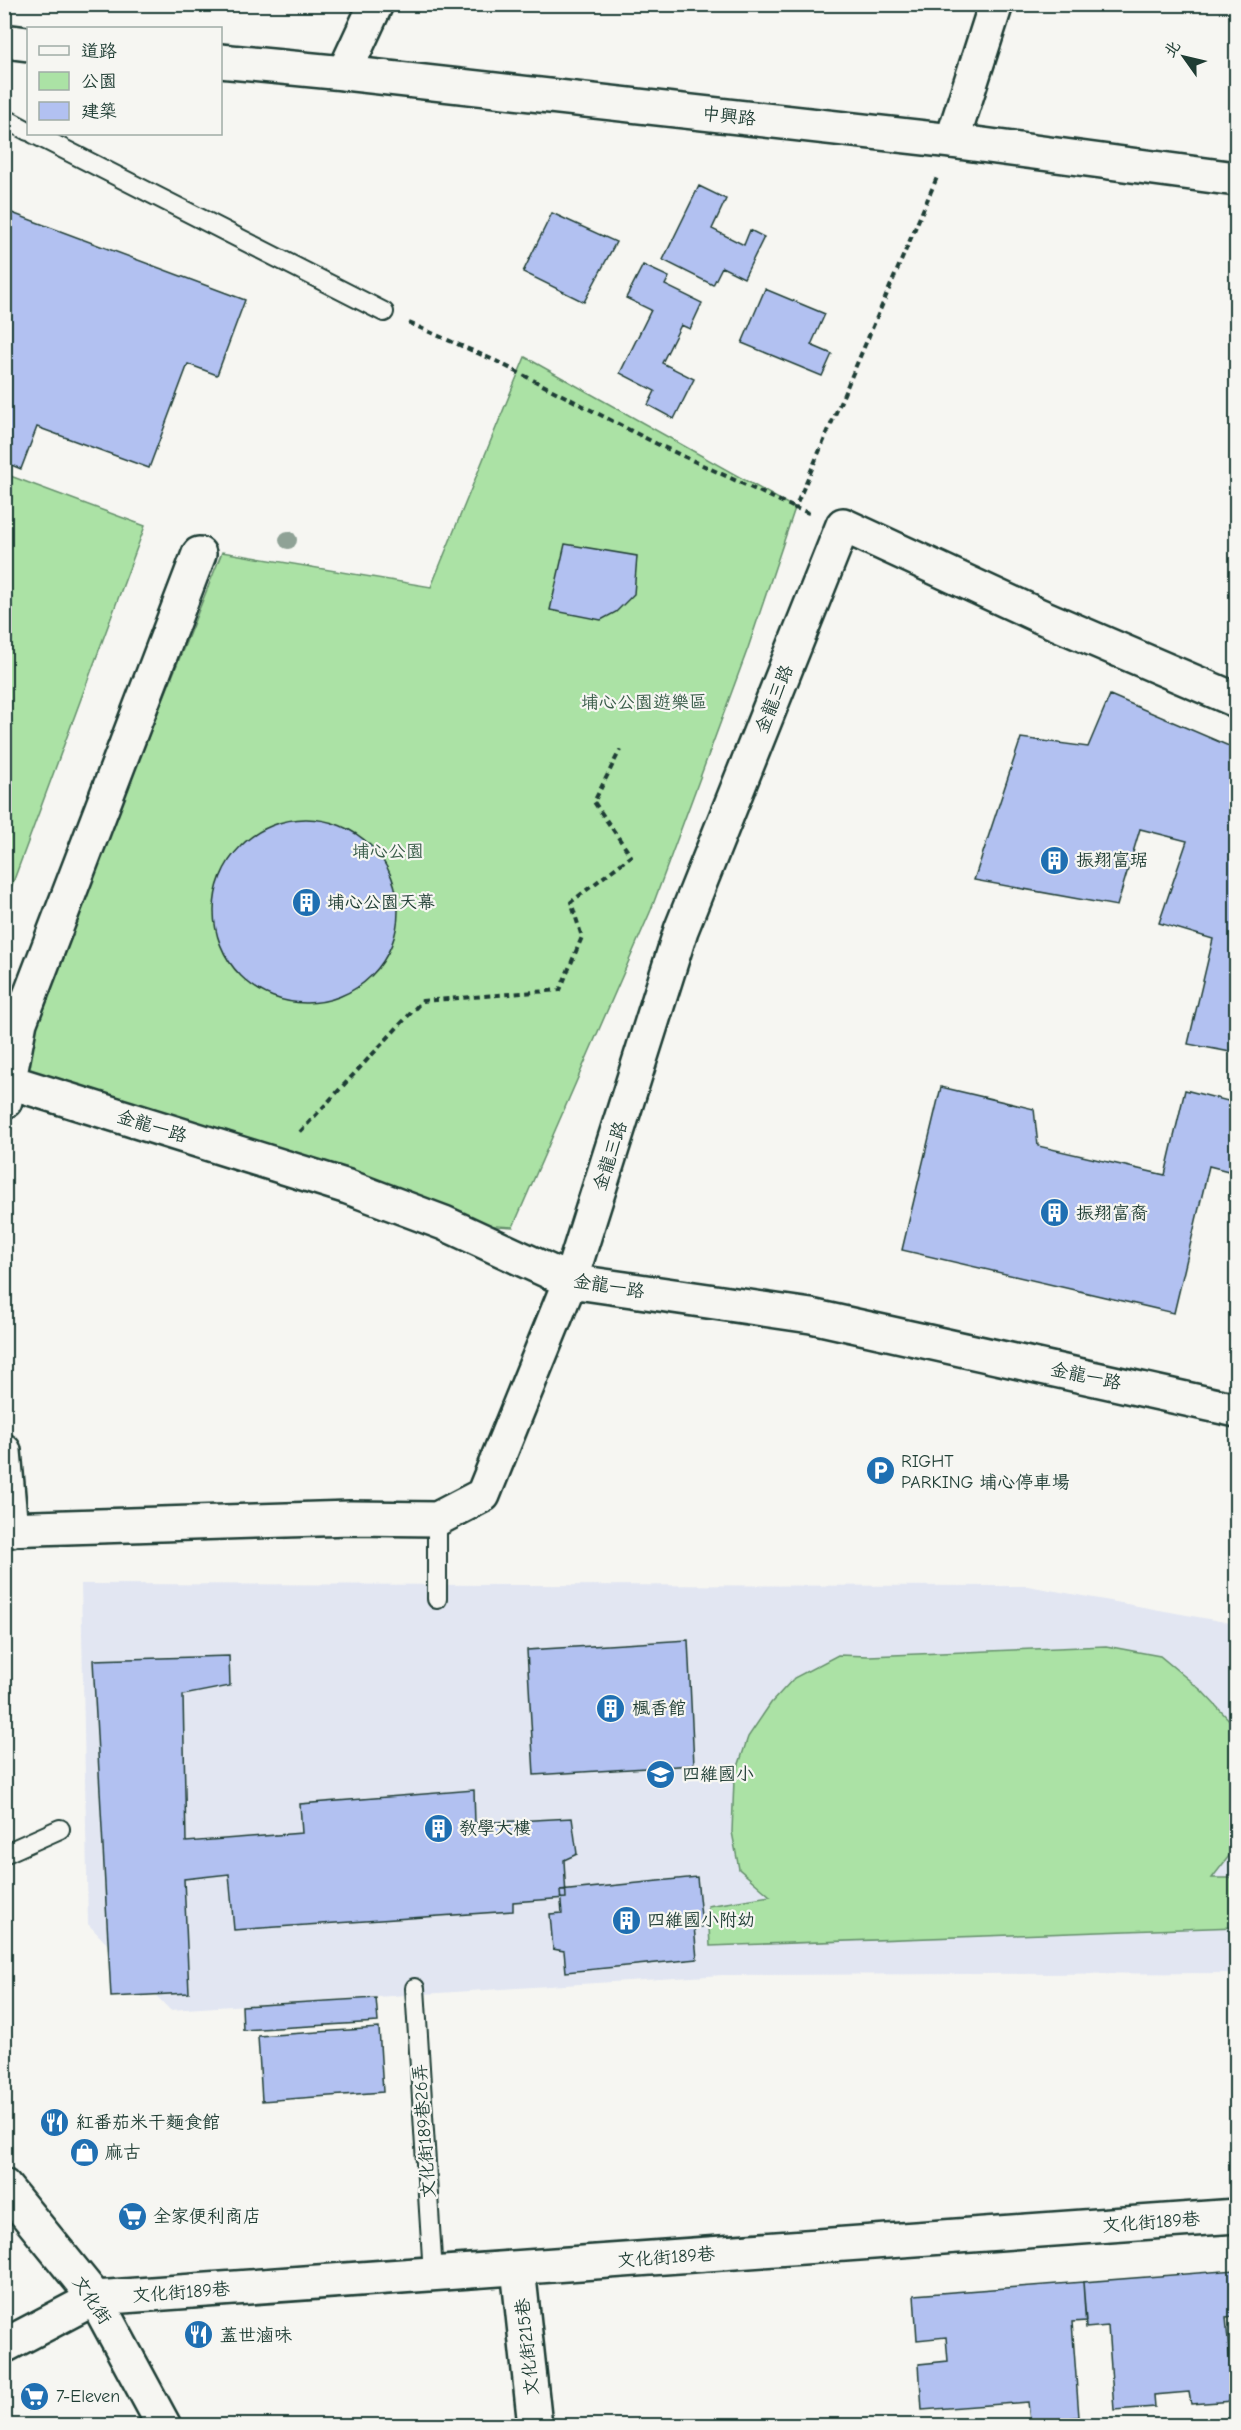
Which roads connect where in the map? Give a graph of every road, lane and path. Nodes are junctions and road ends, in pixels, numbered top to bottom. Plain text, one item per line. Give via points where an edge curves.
1 (376, 4) edge
2 (996, 4) edge
3 (4, 41) edge
4 (27, 44) edge
5 (222, 61) edge
6 (344, 73) junction
7 (4, 118) edge
8 (27, 130) edge
9 (36, 135) edge
10 (952, 141) junction
11 (1236, 179) edge
12 (384, 312) joint
13 (795, 508) junction
14 (843, 525) junction
15 (199, 554) dead end
16 (1236, 700) edge
17 (620, 750) dead end
18 (6, 1088) edge
19 (270, 1163) junction
20 (570, 1281) junction
21 (1236, 1410) edge
22 (4, 1451) edge
23 (437, 1519) junction
24 (8, 1529) edge
25 (437, 1599) dead end
26 (60, 1829) dead end
27 (4, 1854) edge
28 (415, 1988) dead end
29 (4, 2186) edge
30 (1236, 2216) edge
31 (518, 2268) junction
32 (433, 2274) junction
33 (95, 2298) junction
34 (4, 2346) edge
35 (164, 2426) edge
36 (535, 2426) edge

1 - 6 street
2 - 10 street
3 - 4 street
5 - 6 street, 中興路
6 - 10 street, 中興路
7 - 8 lane
9 - 12 lane
10 - 11 street, 中興路
10 - 13 path
12 - 13 path via 496,361 657,444
13 - 14 path
14 - 16 street
14 - 20 street, 金龍三路 via 681,930
15 - 18 street via 20,1023
17 - 19 path via 594,802 631,856 571,902 582,937 560,990 422,1001
18 - 19 street, 金龍一路
19 - 20 street, 金龍一路 via 444,1223
20 - 21 street, 金龍一路 via 811,1316
20 - 23 street, 金龍三路 via 483,1494
22 - 24 street
23 - 24 street via 338,1518
23 - 25 lane
26 - 27 lane
28 - 32 lane, 文化街189巷26弄
29 - 33 street, 文化街
30 - 31 street, 文化街189巷
31 - 32 street, 文化街189巷
31 - 36 street, 文化街215巷
32 - 33 street, 文化街189巷
33 - 34 street
33 - 35 street, 文化街

